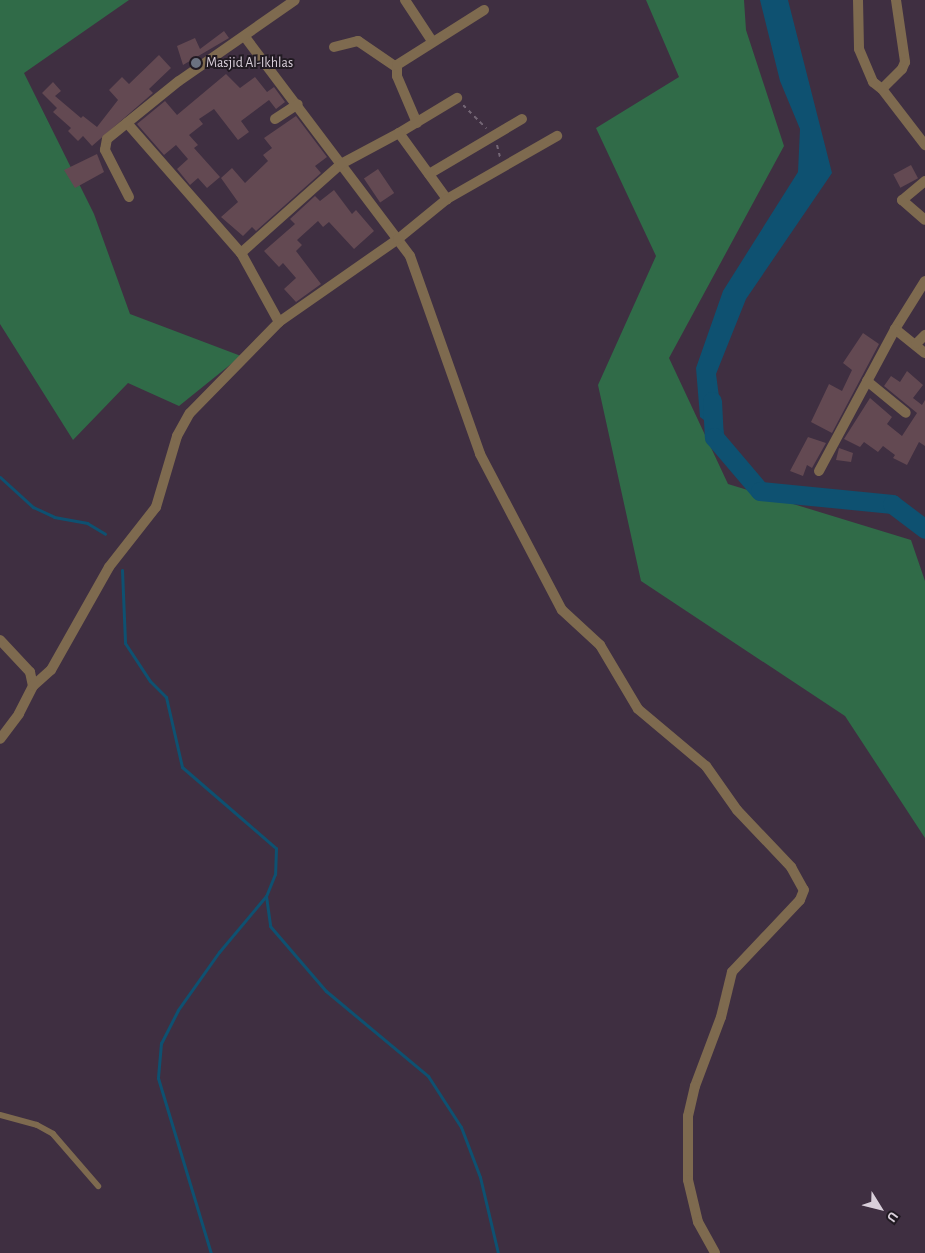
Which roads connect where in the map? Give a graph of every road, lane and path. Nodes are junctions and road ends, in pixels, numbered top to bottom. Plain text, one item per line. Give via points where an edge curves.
1 (295, 0) edge
2 (405, 0) edge
3 (858, 0) edge
4 (896, 0) edge
5 (484, 10) dead end
6 (245, 38) junction
7 (432, 41) junction
8 (334, 47) dead end
9 (396, 67) junction
10 (882, 89) junction
11 (457, 98) dead end
12 (298, 104) junction
13 (275, 119) dead end
14 (522, 119) dead end
15 (127, 123) junction
16 (417, 123) junction
17 (399, 133) junction
18 (557, 136) dead end
19 (925, 145) edge
20 (341, 164) junction
21 (429, 174) junction
22 (925, 181) edge
23 (129, 197) dead end
24 (447, 199) junction
25 (925, 220) edge
26 (398, 238) junction
27 (241, 253) junction
28 (925, 281) edge
29 (279, 322) junction
30 (895, 329) junction
31 (925, 335) edge
32 (916, 344) junction
33 (925, 353) edge
34 (867, 381) junction
35 (906, 413) dead end
36 (819, 471) dead end
37 (0, 640) edge
38 (33, 686) junction
39 (0, 739) edge
40 (0, 1115) edge
41 (98, 1186) dead end
42 (715, 1253) edge

1 - 6 street
2 - 7 street
3 - 10 street via 859,50 872,82
4 - 10 street via 905,62
5 - 7 street
6 - 12 street
6 - 15 street via 179,81
7 - 9 street
8 - 9 street via 358,41
9 - 16 street
10 - 19 street
11 - 16 street
12 - 13 street
12 - 20 street
14 - 21 street
15 - 23 street via 107,139 105,146
15 - 27 street
16 - 17 street
17 - 20 street
17 - 21 street
18 - 24 street
20 - 26 street
20 - 27 street
21 - 24 street
22 - 25 street via 902,200
24 - 26 street
26 - 29 street
26 - 42 street via 415,266 480,454 562,610 597,641 638,709 706,766 737,810 791,867 804,892 732,972 721,1017 695,1086 688,1116 688,1180 698,1222
27 - 29 street
28 - 30 street
29 - 38 street via 190,413 177,436 156,508 110,567 50,670
30 - 32 street
30 - 34 street
31 - 32 street
32 - 33 street
34 - 35 street
34 - 36 street
37 - 38 street via 30,672
38 - 39 street via 24,706
40 - 41 lane via 37,1125 54,1134

